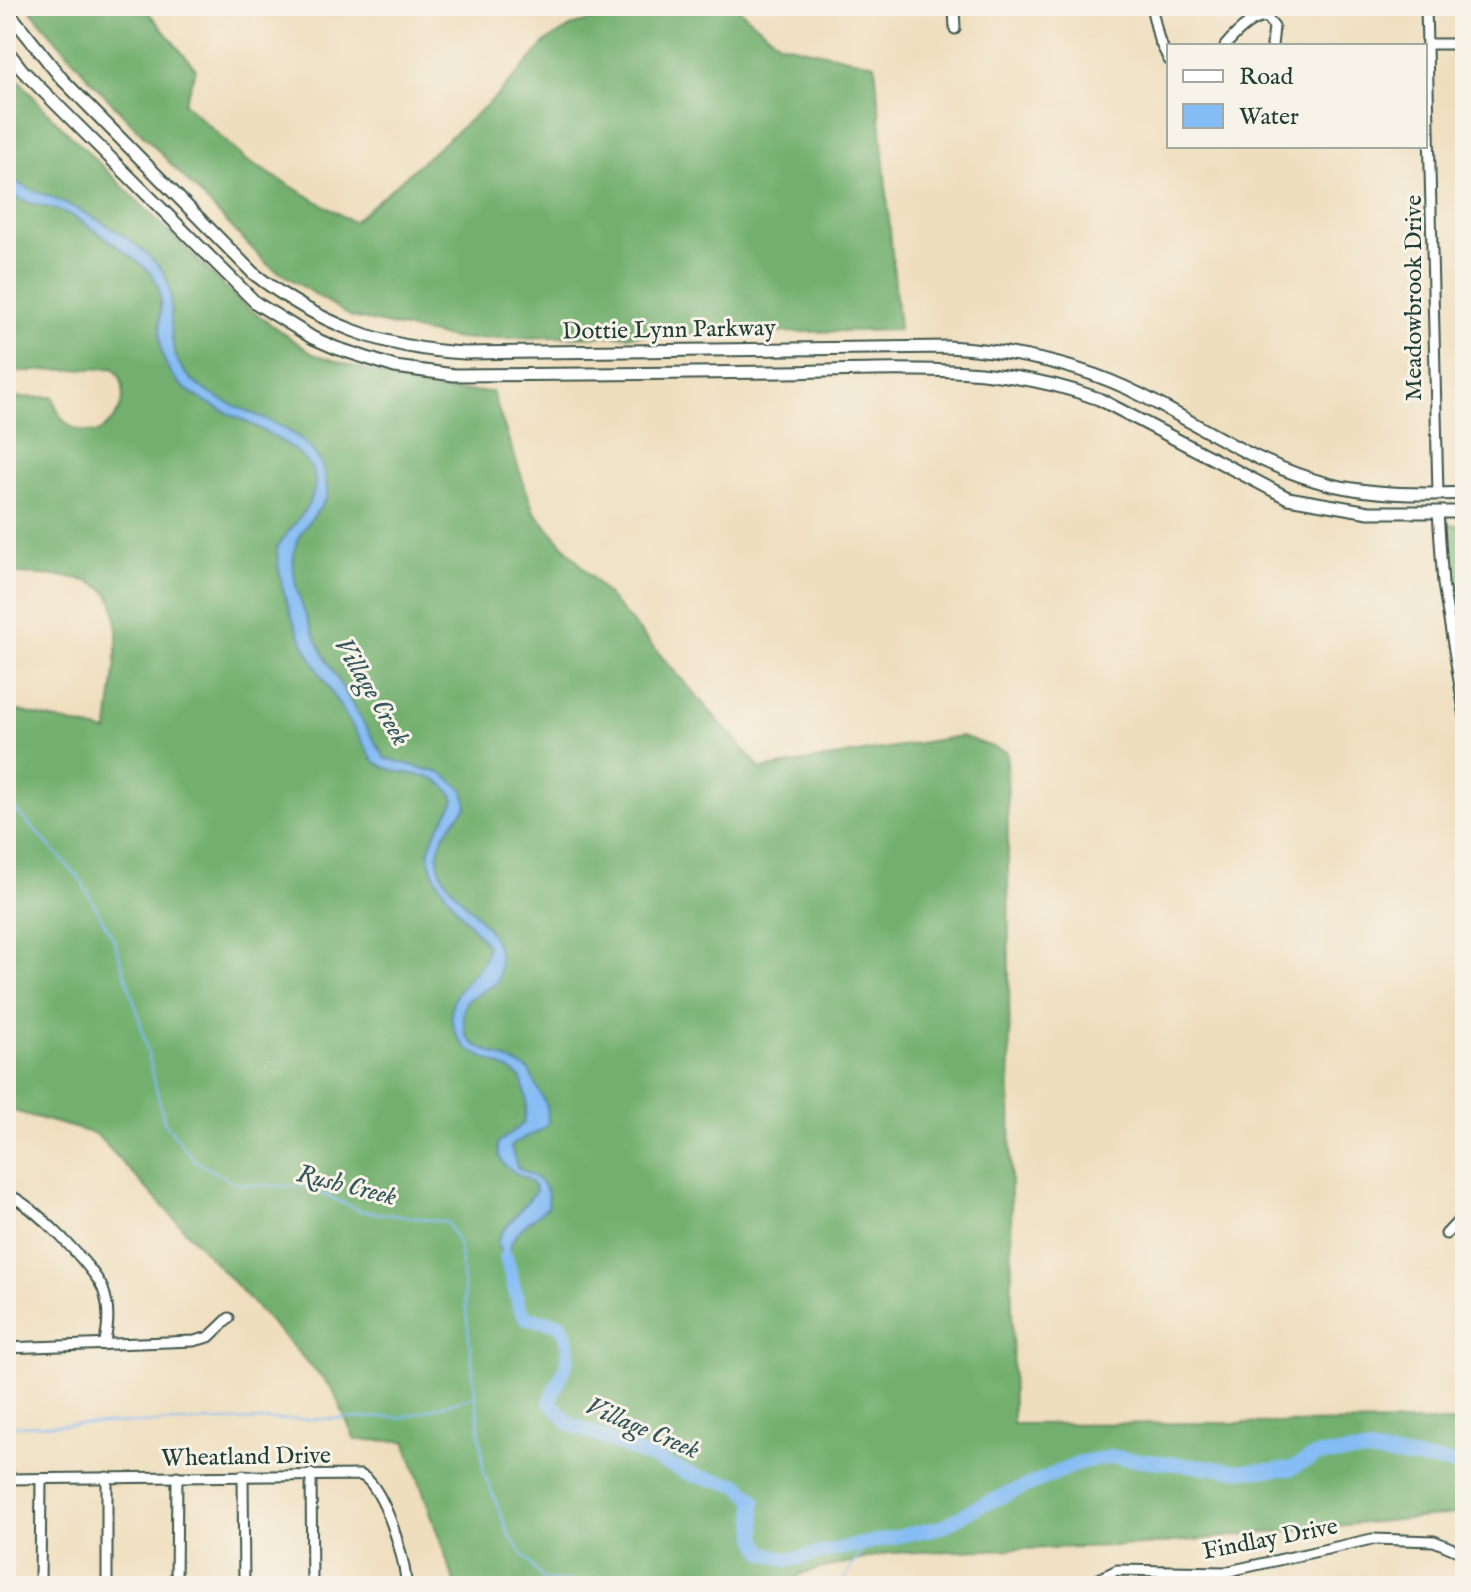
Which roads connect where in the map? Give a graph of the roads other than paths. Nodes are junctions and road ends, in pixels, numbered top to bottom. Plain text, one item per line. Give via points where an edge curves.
1 (954, 6) edge
2 (1151, 6) edge
3 (1426, 6) edge
4 (6, 9) edge
5 (955, 29) dead end
6 (1227, 44) edge
7 (1272, 44) edge
8 (1427, 44) junction
9 (1465, 44) edge
10 (6, 49) edge
11 (1167, 56) edge
12 (921, 348) junction
13 (454, 352) junction
14 (922, 370) junction
15 (454, 375) junction
16 (1465, 493) edge
17 (1438, 494) junction
18 (1369, 512) junction
19 (1438, 512) junction
20 (1465, 512) edge
21 (1465, 717) edge
22 (6, 1194) edge
23 (1465, 1214) edge
24 (1446, 1234) dead end
25 (229, 1318) dead end
26 (104, 1345) junction
27 (6, 1348) edge
28 (311, 1474) junction
29 (243, 1475) junction
30 (177, 1476) junction
31 (107, 1477) junction
32 (6, 1479) edge
33 (41, 1479) junction
34 (1465, 1554) edge
35 (40, 1586) edge
36 (107, 1586) edge
37 (176, 1586) edge
38 (244, 1586) edge
39 (312, 1586) edge
40 (406, 1586) edge
41 (1084, 1586) edge

1 - 5 street
2 - 11 street
3 - 8 street, Meadowbrook Drive
4 - 13 main road, Dottie Lynn Parkway via 62,79 214,234 287,299 352,332 395,345
6 - 7 street via 1243,28 1266,17 1274,27
8 - 9 street
8 - 17 street, Meadowbrook Drive
10 - 15 main road, Dottie Lynn Parkway via 256,303 336,348 395,367
12 - 13 main road, Dottie Lynn Parkway
12 - 14 main road
12 - 17 main road, Dottie Lynn Parkway via 987,349 1038,358 1127,388 1275,466 1332,485
13 - 15 main road
14 - 15 main road, Dottie Lynn Parkway
14 - 18 main road, Dottie Lynn Parkway via 990,373 1077,391 1288,498
16 - 17 main road
17 - 18 main road via 1424,507
18 - 19 main road, Dottie Lynn Parkway
19 - 20 main road, Dottie Lynn Parkway
19 - 21 street via 1443,584
22 - 26 street via 34,1208 101,1285 109,1318
23 - 24 street
25 - 26 street via 209,1337 194,1341
26 - 27 street
28 - 29 street, Wheatland Drive
28 - 39 street
28 - 40 street, Wheatland Drive via 360,1475 373,1483 403,1557
29 - 30 street, Wheatland Drive
29 - 38 street
30 - 31 street, Wheatland Drive
30 - 37 street
31 - 33 street, Wheatland Drive
31 - 36 street
32 - 33 street, Wheatland Drive
33 - 35 street
34 - 41 street, Findlay Drive via 1434,1541 1372,1539 1225,1572 1117,1570

